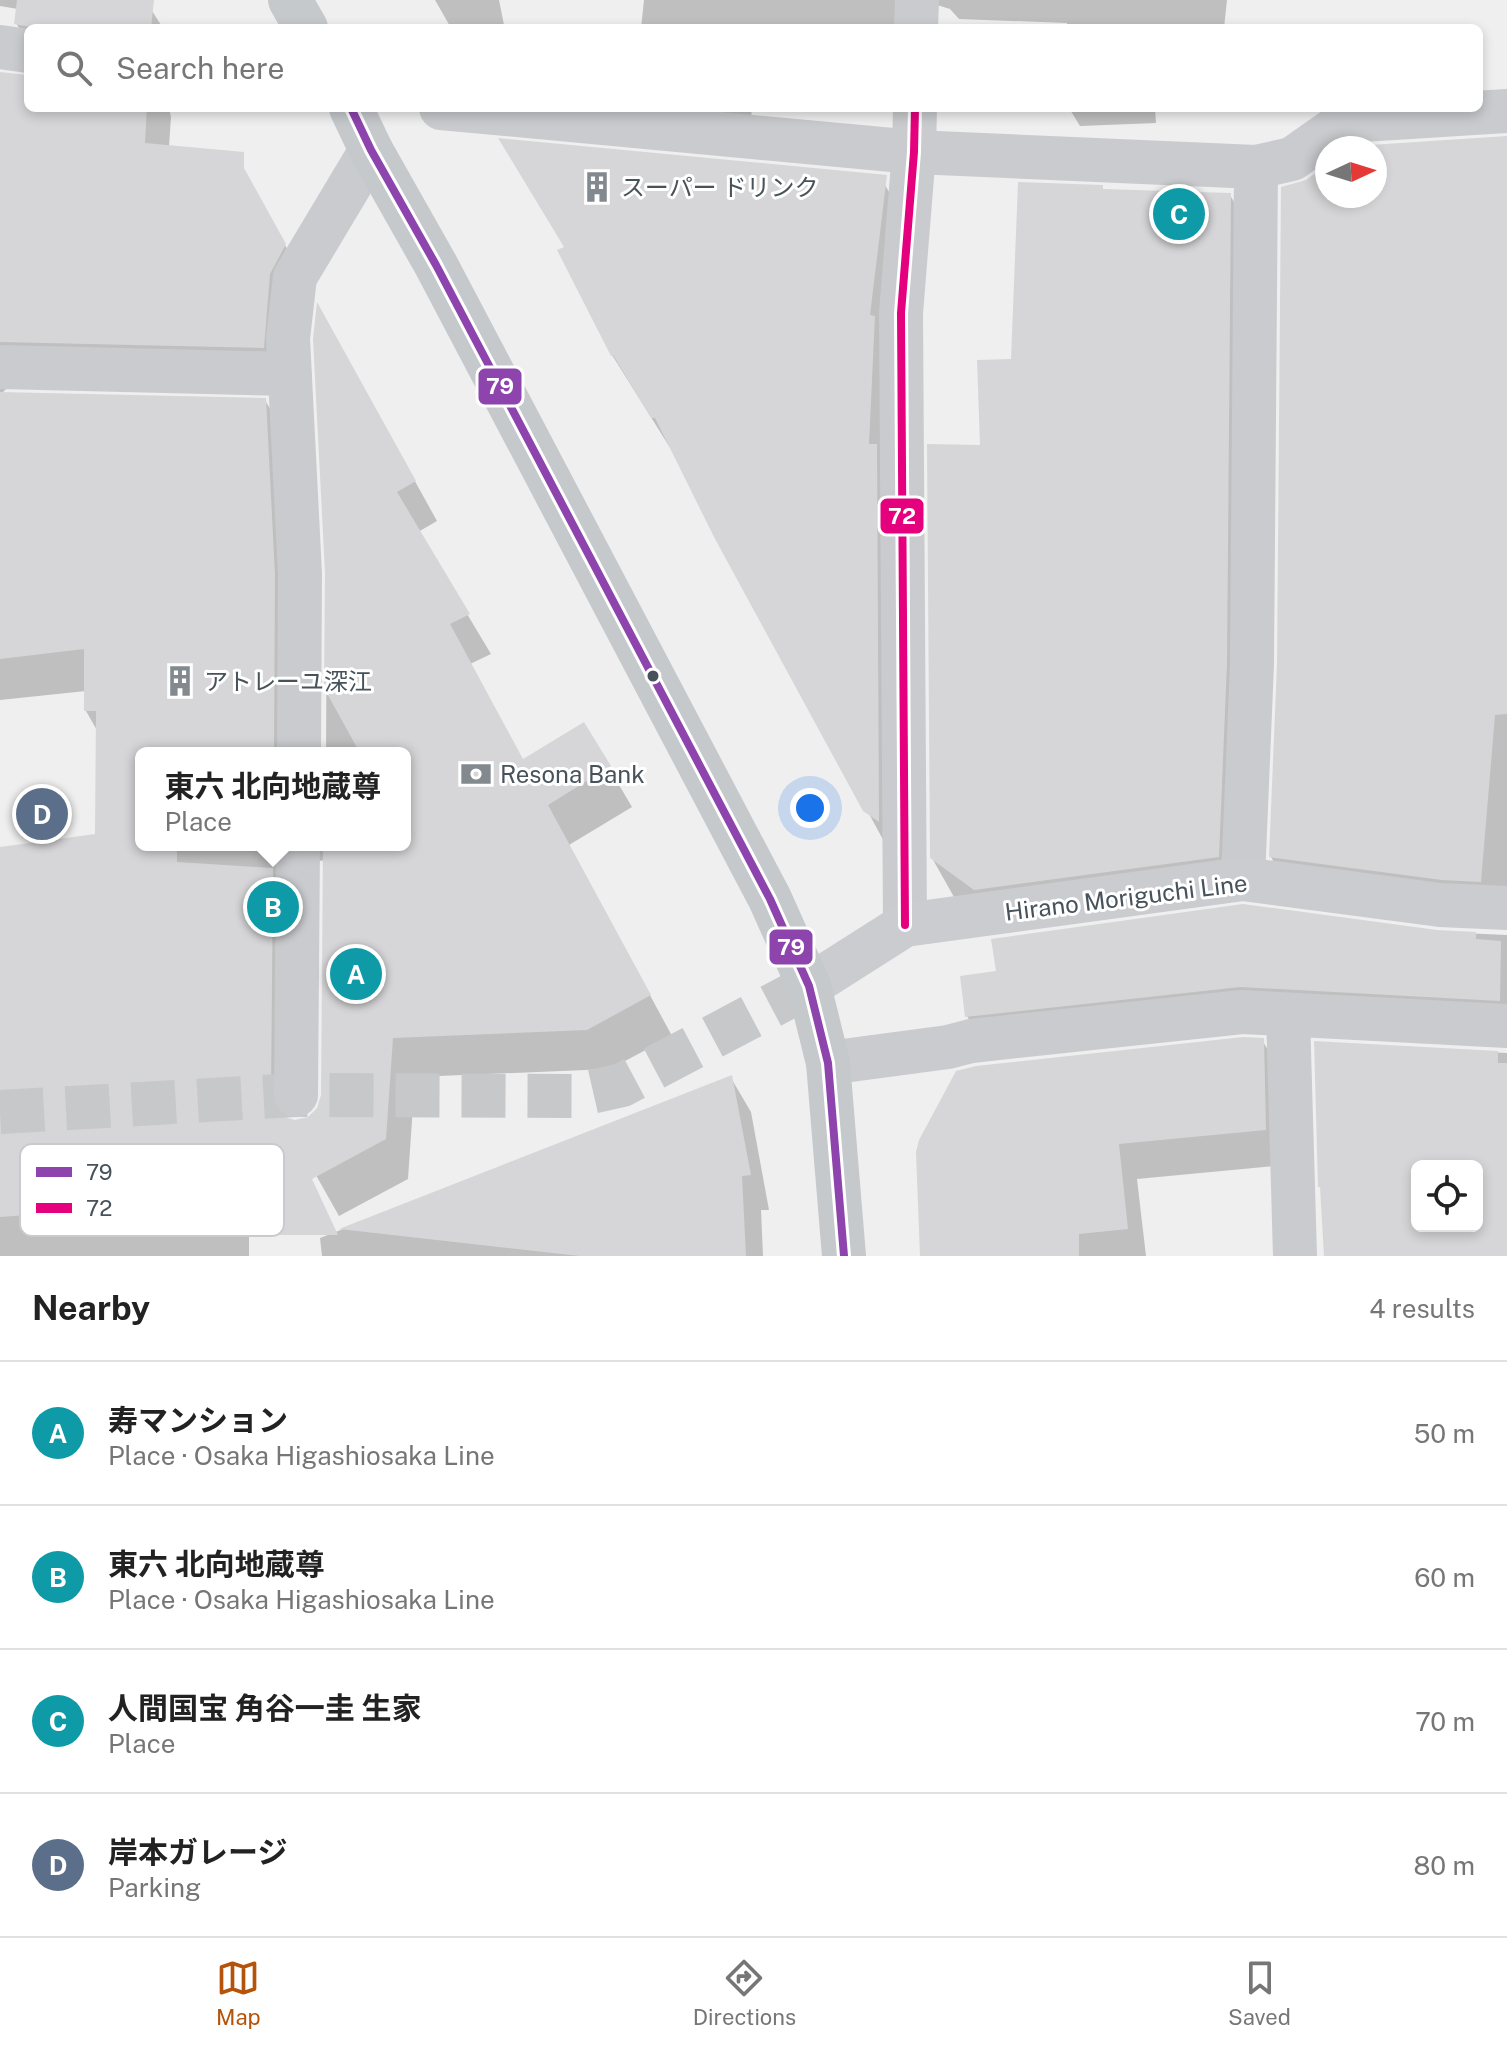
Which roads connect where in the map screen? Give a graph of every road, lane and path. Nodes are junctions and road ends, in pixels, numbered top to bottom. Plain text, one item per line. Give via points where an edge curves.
1 (290, 0) edge
2 (917, 0) edge
3 (304, 24) edge
4 (916, 24) edge
5 (0, 47) edge
6 (24, 50) edge
7 (1507, 111) edge
8 (353, 112) edge
9 (484, 112) edge
10 (915, 112) edge
11 (371, 150) junction
12 (914, 152) junction
13 (1256, 167) junction
14 (0, 367) edge
15 (290, 374) junction
16 (299, 747) edge
17 (298, 851) edge
18 (1243, 879) junction
19 (1507, 908) edge
20 (905, 925) junction
21 (809, 986) junction
22 (1288, 1015) junction
23 (1507, 1026) edge
24 (828, 1063) junction
25 (296, 1095) dead end
26 (844, 1256) edge
27 (1295, 1256) edge

1 - 3 main road
2 - 4 street
5 - 6 street
7 - 13 street via 1346,121 1292,159
8 - 11 main road
9 - 12 street
10 - 12 street
11 - 15 street via 295,277
11 - 21 main road via 770,899
12 - 13 street
12 - 20 street via 901,313
13 - 18 street via 1252,664
14 - 15 street
15 - 16 street via 300,574
17 - 25 street
18 - 19 main road, Hirano Moriguchi Line via 1440,905
18 - 20 main road, Hirano Moriguchi Line
20 - 21 main road, Hirano Moriguchi Line
21 - 24 main road
22 - 23 street
22 - 24 street via 1242,1012 971,1041
22 - 27 street
24 - 26 main road

